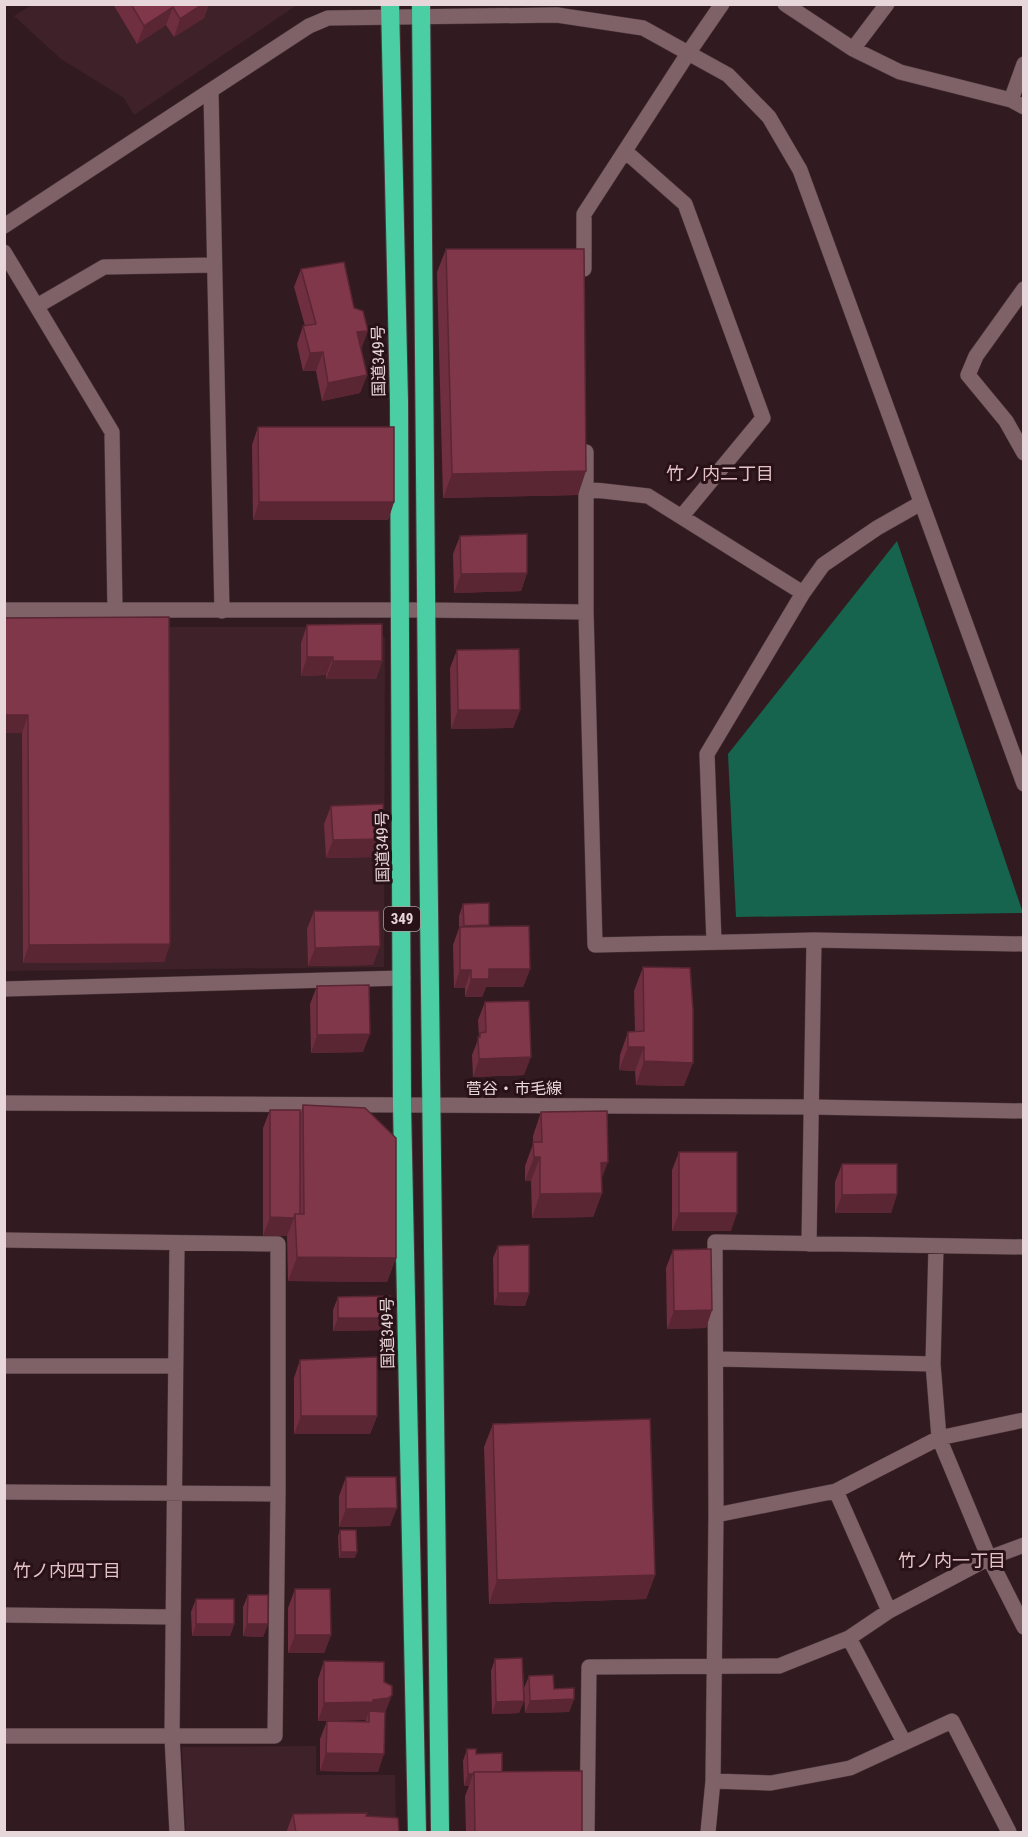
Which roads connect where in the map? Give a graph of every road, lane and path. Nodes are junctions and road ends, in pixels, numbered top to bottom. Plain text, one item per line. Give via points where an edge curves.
1 (722, 4) edge
2 (785, 4) edge
3 (887, 4) edge
4 (390, 11) edge
5 (421, 11) edge
6 (853, 49) junction
7 (689, 52) junction
8 (1023, 64) edge
9 (211, 92) junction
10 (1017, 104) edge
11 (625, 151) junction
12 (4, 226) edge
13 (4, 252) edge
14 (214, 266) junction
15 (584, 286) edge
16 (1023, 288) edge
17 (37, 306) junction
18 (586, 441) edge
19 (1023, 453) edge
20 (586, 489) junction
21 (921, 503) junction
22 (682, 516) junction
23 (803, 593) junction
24 (115, 609) junction
25 (4, 610) edge
26 (222, 610) junction
27 (400, 610) junction
28 (427, 610) junction
29 (586, 612) junction
30 (1023, 784) edge
31 (814, 940) junction
32 (714, 942) junction
33 (1023, 945) edge
34 (403, 978) junction
35 (4, 989) edge
36 (4, 1102) edge
37 (402, 1105) junction
38 (431, 1106) junction
39 (812, 1107) junction
40 (1023, 1110) edge
41 (4, 1240) edge
42 (177, 1244) junction
43 (809, 1244) junction
44 (936, 1247) junction
45 (1023, 1247) edge
46 (716, 1359) junction
47 (933, 1364) junction
48 (4, 1366) edge
49 (176, 1366) junction
50 (1023, 1420) edge
51 (939, 1438) junction
52 (4, 1491) edge
53 (836, 1491) junction
54 (175, 1493) junction
55 (278, 1494) junction
56 (716, 1515) junction
57 (1023, 1545) edge
58 (989, 1558) junction
59 (889, 1611) junction
60 (4, 1615) edge
61 (173, 1617) junction
62 (1023, 1627) edge
63 (849, 1638) junction
64 (713, 1667) junction
65 (4, 1736) edge
66 (172, 1737) junction
67 (904, 1742) junction
68 (713, 1781) junction
69 (177, 1833) edge
70 (417, 1833) edge
71 (440, 1833) edge
72 (587, 1833) edge
73 (708, 1833) edge
74 (1009, 1833) edge

1 - 7 street
2 - 6 street
3 - 6 street
4 - 5 street
4 - 9 street via 328,18 309,26
4 - 27 highway, 国道349号 / 349
5 - 7 street via 557,15 594,20 643,28
5 - 28 highway, 349
6 - 10 street via 900,72
7 - 11 street
7 - 21 street via 728,75 769,117 800,170
8 - 10 street
9 - 12 street
9 - 14 street
11 - 15 street via 584,214
11 - 22 street via 685,204 763,418
13 - 17 street
14 - 17 street via 104,267
14 - 26 street
16 - 19 street via 976,356 968,375 1006,421
17 - 24 street via 112,432
18 - 20 street
20 - 22 street via 648,496
20 - 29 street
21 - 23 street via 823,565
21 - 30 street
22 - 23 street
23 - 32 street via 707,754
24 - 25 street
24 - 26 street
26 - 27 street
27 - 28 street
27 - 34 highway, 国道349号 / 349
28 - 29 street
28 - 38 highway, 349
29 - 32 street via 595,945
31 - 32 street
31 - 33 street
31 - 39 street
34 - 35 street
34 - 37 highway, 国道349号 / 349
36 - 37 street, 菅谷・市毛線
37 - 38 street, 菅谷・市毛線
37 - 70 highway, 国道349号 / 349
38 - 39 street, 菅谷・市毛線
38 - 71 highway, 349
39 - 40 street, 菅谷・市毛線
39 - 43 street
41 - 42 street
42 - 49 street
42 - 55 street via 278,1244
43 - 44 street
43 - 46 street via 715,1242
44 - 45 street
44 - 47 street
46 - 47 street
46 - 56 street
47 - 51 street
48 - 49 street
49 - 54 street
50 - 51 street
51 - 53 street
51 - 58 street
52 - 54 street
53 - 56 street
53 - 59 street
54 - 55 street
54 - 61 street
55 - 66 street via 275,1736
56 - 64 street
57 - 58 street
58 - 59 street
58 - 62 street
59 - 63 street
60 - 61 street
61 - 66 street
63 - 64 street via 780,1666
63 - 67 street
64 - 68 street
64 - 72 street via 589,1667
65 - 66 street
66 - 69 street
67 - 68 street via 850,1768 771,1783
67 - 74 street via 952,1721
68 - 73 street

